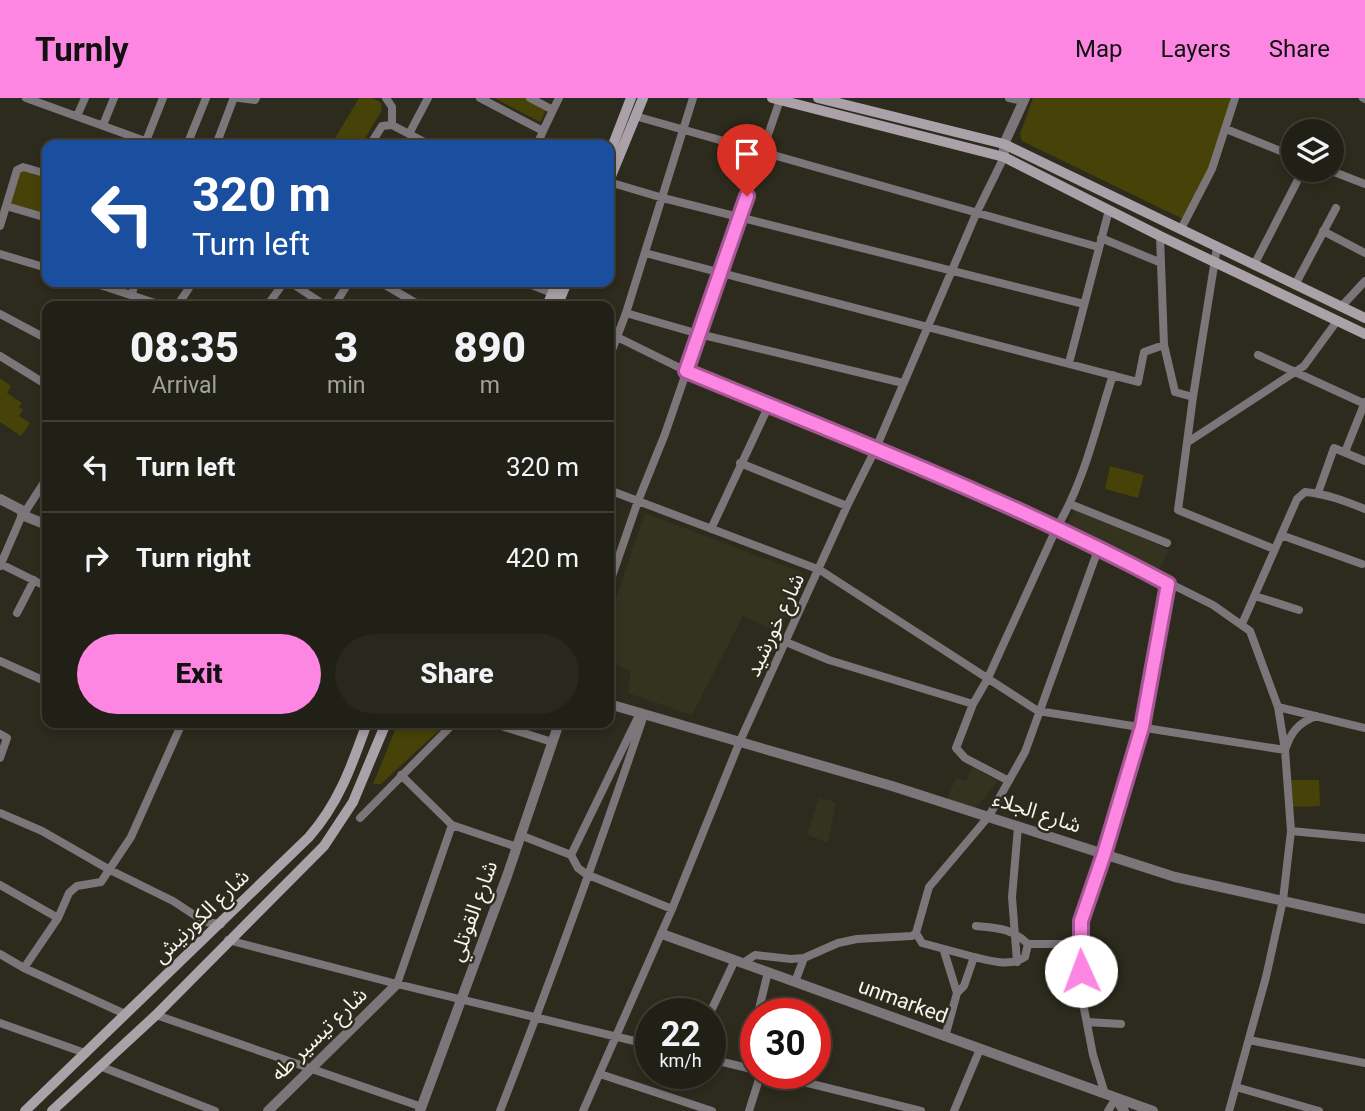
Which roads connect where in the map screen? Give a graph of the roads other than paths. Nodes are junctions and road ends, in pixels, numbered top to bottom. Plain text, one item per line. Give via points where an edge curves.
1 (26, 98) edge
2 (85, 98) edge
3 (114, 98) edge
4 (163, 98) edge
5 (206, 98) edge
6 (237, 98) edge
7 (256, 98) edge
8 (386, 98) edge
9 (428, 98) edge
10 (480, 98) edge
11 (530, 98) edge
12 (559, 98) edge
13 (631, 98) edge
14 (643, 98) edge
15 (693, 98) edge
16 (818, 98) edge
17 (1009, 98) edge
18 (1235, 98) edge
19 (776, 99) edge
20 (1025, 99) edge
21 (553, 110) junction
22 (77, 116) junction
23 (635, 117) junction
24 (103, 125) junction
25 (392, 125) junction
26 (1226, 129) junction
27 (683, 130) junction
28 (543, 131) junction
29 (409, 134) junction
30 (143, 140) edge
31 (146, 140) edge
32 (189, 140) edge
33 (218, 140) edge
34 (373, 140) edge
35 (420, 140) edge
36 (539, 140) edge
37 (614, 142) edge
38 (1004, 144) junction
39 (1281, 151) edge
40 (761, 153) junction
41 (1004, 157) junction
42 (614, 170) edge
43 (42, 173) edge
44 (1344, 176) edge
45 (1297, 182) edge
46 (614, 183) edge
47 (1365, 184) edge
48 (663, 198) junction
49 (6, 206) junction
50 (1336, 208) dead end
51 (1109, 210) junction
52 (976, 214) junction
53 (42, 217) edge
54 (741, 217) junction
55 (0, 226) edge
56 (1181, 229) junction
57 (1324, 231) junction
58 (1160, 236) junction
59 (1099, 243) junction
60 (1217, 247) junction
61 (645, 253) junction
62 (1365, 253) edge
63 (0, 254) edge
64 (1159, 262) junction
65 (1215, 262) junction
66 (1254, 265) junction
67 (42, 267) edge
68 (952, 271) junction
69 (720, 273) junction
70 (1365, 281) edge
71 (1295, 285) junction
72 (108, 287) edge
73 (134, 287) edge
74 (297, 287) edge
75 (389, 287) edge
76 (132, 294) junction
77 (151, 301) edge
78 (318, 301) edge
79 (412, 301) edge
80 (1084, 304) junction
81 (1341, 307) junction
82 (626, 313) junction
83 (0, 314) edge
84 (1365, 318) edge
85 (1337, 321) junction
86 (928, 328) junction
87 (614, 332) edge
88 (699, 334) junction
89 (1365, 334) edge
90 (42, 336) edge
91 (614, 336) edge
92 (1164, 345) junction
93 (1258, 355) dead end
94 (0, 356) edge
95 (1069, 363) junction
96 (686, 371) junction
97 (1295, 372) junction
98 (1113, 375) junction
99 (42, 382) edge
100 (903, 383) junction
101 (1193, 397) junction
102 (1365, 403) edge
103 (769, 405) junction
104 (1188, 442) junction
105 (876, 447) junction
106 (1345, 452) junction
107 (1365, 461) edge
108 (740, 463) junction
109 (42, 486) edge
110 (614, 492) edge
111 (1318, 493) junction
112 (0, 499) edge
113 (638, 501) junction
114 (1070, 504) junction
115 (847, 506) junction
116 (1365, 509) edge
117 (23, 514) junction
118 (42, 523) edge
119 (1057, 527) junction
120 (710, 529) junction
121 (1281, 535) junction
122 (1167, 542) dead end
123 (1099, 547) junction
124 (1274, 549) junction
125 (1362, 564) dead end
126 (1, 565) edge
127 (820, 570) junction
128 (614, 571) edge
129 (34, 580) junction
130 (42, 584) edge
131 (1168, 584) junction
132 (1255, 596) junction
133 (1299, 610) dead end
134 (18, 613) dead end
135 (1242, 624) junction
136 (786, 642) junction
137 (0, 661) edge
138 (42, 680) edge
139 (987, 680) junction
140 (973, 704) junction
141 (614, 706) edge
142 (1278, 707) junction
143 (1038, 711) junction
144 (642, 714) junction
145 (1316, 716) junction
146 (1142, 727) junction
147 (1365, 727) edge
148 (178, 728) edge
149 (365, 728) edge
150 (384, 728) edge
151 (449, 728) edge
152 (508, 728) edge
153 (557, 728) edge
154 (0, 734) edge
155 (740, 741) junction
156 (552, 742) junction
157 (1285, 750) junction
158 (0, 758) edge
159 (401, 775) junction
160 (1009, 781) junction
161 (0, 813) edge
162 (989, 816) junction
163 (360, 818) dead end
164 (452, 825) junction
165 (1018, 827) junction
166 (1291, 831) junction
167 (520, 835) junction
168 (1365, 838) edge
169 (517, 848) junction
170 (1104, 854) junction
171 (571, 855) junction
172 (110, 870) junction
173 (586, 874) junction
174 (0, 885) edge
175 (1283, 900) junction
176 (673, 909) junction
177 (58, 918) junction
178 (1365, 919) edge
179 (221, 924) junction
180 (976, 926) dead end
181 (916, 933) junction
182 (1016, 933) junction
183 (662, 934) junction
184 (228, 940) junction
185 (1028, 943) junction
186 (1080, 944) junction
187 (944, 951) junction
188 (0, 954) edge
189 (974, 957) junction
190 (804, 958) junction
191 (739, 962) junction
192 (1017, 962) junction
193 (24, 968) junction
194 (768, 972) junction
195 (159, 982) junction
196 (795, 982) junction
197 (397, 984) junction
198 (957, 993) junction
199 (174, 998) junction
200 (719, 998) edge
201 (762, 998) edge
202 (462, 999) junction
203 (125, 1014) junction
204 (156, 1016) junction
205 (536, 1017) junction
206 (1087, 1022) junction
207 (0, 1023) edge
208 (1121, 1024) dead end
209 (617, 1036) junction
210 (945, 1037) junction
211 (1248, 1040) junction
212 (635, 1041) edge
213 (980, 1049) junction
214 (85, 1054) junction
215 (1365, 1063) edge
216 (102, 1067) junction
217 (309, 1068) junction
218 (600, 1074) junction
219 (1236, 1087) junction
220 (756, 1089) edge
221 (831, 1089) edge
222 (1105, 1094) junction
223 (1116, 1098) junction
224 (421, 1109) edge
225 (25, 1111) edge
226 (52, 1111) edge
227 (215, 1111) edge
228 (268, 1111) edge
229 (500, 1111) edge
230 (583, 1111) edge
231 (712, 1111) edge
232 (750, 1111) edge
233 (921, 1111) edge
234 (954, 1111) edge
235 (1108, 1111) edge
236 (1117, 1111) edge
237 (1124, 1111) edge
238 (1153, 1111) edge
239 (1229, 1111) edge
240 (1319, 1111) edge

1 - 22 street
2 - 22 street
3 - 24 street
4 - 31 street
5 - 32 street
6 - 7 street
6 - 33 street
8 - 25 street via 392,107
9 - 29 street
10 - 28 street
11 - 21 street
12 - 21 street
13 - 37 main road
14 - 23 main road
15 - 27 street
16 - 38 main road
17 - 20 street
18 - 26 street
19 - 40 street
19 - 41 main road
20 - 38 street
21 - 28 street
22 - 24 street
23 - 27 street
23 - 42 main road
24 - 30 street
25 - 29 street
25 - 34 street via 382,126
26 - 39 street
26 - 56 street via 1212,169
27 - 40 street
27 - 48 street
28 - 36 street
29 - 35 street
38 - 41 street
38 - 56 main road
40 - 52 street
40 - 54 street
41 - 51 main road
41 - 52 street, شارع خورشيد
43 - 49 street via 23,167 17,170
44 - 47 street
45 - 66 street
46 - 48 street
48 - 54 street
48 - 61 street
49 - 53 street
49 - 55 street
50 - 57 street
51 - 58 main road
51 - 59 street
52 - 59 street
52 - 68 street, شارع خورشيد
54 - 68 street
54 - 69 street
56 - 60 main road
57 - 62 street
57 - 71 street
58 - 64 street
58 - 65 main road
59 - 64 street
59 - 80 street
60 - 65 street
60 - 66 main road
61 - 69 street
61 - 82 street
63 - 67 street
64 - 92 street
65 - 85 main road
65 - 101 street
66 - 71 main road
68 - 80 street
68 - 86 street, شارع خورشيد
69 - 86 street
69 - 88 street
70 - 81 street
71 - 81 main road
72 - 76 street
73 - 76 street
74 - 78 street
75 - 79 street
76 - 77 street
80 - 95 street
81 - 84 main road
82 - 87 street
82 - 88 street
83 - 90 street
85 - 89 main road
85 - 97 street via 1311,359
86 - 95 street
86 - 100 street, شارع خورشيد
88 - 96 street
88 - 100 street
91 - 96 street
92 - 98 street via 1144,352 1138,382
92 - 101 street via 1175,392
93 - 97 street
94 - 99 street
95 - 98 street
96 - 103 street
96 - 113 street
97 - 102 street
97 - 104 street
98 - 114 street
100 - 105 street, شارع خورشيد
101 - 104 street
102 - 106 street
103 - 105 street
103 - 108 street
104 - 124 street via 1178,510
105 - 115 street, شارع خورشيد
105 - 119 street
106 - 107 street
106 - 111 street via 1334,448
108 - 115 street
108 - 120 street
109 - 117 street
110 - 113 street
111 - 116 street
111 - 121 street via 1305,492 1297,499
112 - 117 street
113 - 120 street
113 - 128 street
114 - 119 street
114 - 122 street
115 - 127 street, شارع خورشيد
117 - 118 street
117 - 126 street
119 - 123 street
119 - 139 street
120 - 127 street
121 - 124 street
121 - 125 street
123 - 131 street
123 - 143 street
124 - 132 street
126 - 129 street
127 - 136 street, شارع خورشيد
127 - 139 street
129 - 130 street
129 - 134 street
131 - 135 street
131 - 146 street
132 - 133 street
132 - 135 street
135 - 142 street via 1250,631
136 - 140 street via 829,660
136 - 155 street, شارع خورشيد
137 - 138 street
139 - 140 street
139 - 143 street
140 - 160 street via 956,748 965,758
141 - 144 street, شارع الجلاء
142 - 145 street
142 - 157 street
143 - 146 street
143 - 160 street via 1025,752
144 - 155 street, شارع الجلاء
144 - 171 street
144 - 173 street
145 - 147 street
145 - 157 street via 1297,726
146 - 157 street
146 - 170 street
148 - 172 street via 136,828
149 - 179 main road, شارع الكورنيش via 349,774 325,819
150 - 184 main road, شارع الكورنيش via 353,802 335,832
151 - 159 street
152 - 156 street
153 - 156 street, شارع القوتلي
154 - 158 street via 7,737
155 - 162 street, شارع الجلاء
155 - 176 street, شارع خورشيد
156 - 167 street, شارع القوتلي
157 - 166 street
159 - 163 street
159 - 164 street
160 - 162 street
161 - 172 street
162 - 165 street, شارع الجلاء
162 - 181 street via 929,887
164 - 169 street
164 - 197 street
165 - 170 street, شارع الجلاء
165 - 182 street via 1012,897
166 - 168 street
166 - 175 street
167 - 169 street, شارع القوتلي
167 - 171 street
169 - 202 street, شارع القوتلي
170 - 175 street, شارع الجلاء via 1175,877
170 - 186 street via 1081,921
171 - 173 street
172 - 177 street via 98,884 77,886 69,893
172 - 179 street via 205,922
173 - 176 street
173 - 205 street
174 - 177 street
175 - 178 street, شارع الجلاء
175 - 211 street
176 - 183 street, شارع خورشيد
177 - 193 street
179 - 195 main road, شارع الكورنيش
180 - 182 street
181 - 187 street via 922,943
181 - 190 street via 844,941
182 - 185 street
182 - 192 street
183 - 191 street, unmarked
183 - 209 street, شارع خورشيد
184 - 197 street
184 - 199 main road, شارع الكورنيش
185 - 186 street
185 - 192 street via 1025,957
186 - 206 street
187 - 189 street
187 - 198 street
188 - 193 street
189 - 192 street
189 - 198 street
190 - 191 street via 755,955
190 - 196 street
191 - 194 street, unmarked
191 - 200 street
193 - 203 street
194 - 196 street, unmarked
194 - 201 street
195 - 199 main road
195 - 203 main road, شارع الكورنيش
196 - 210 street, unmarked
197 - 202 street
197 - 217 street, شارع تيسير طه
198 - 210 street
199 - 204 main road, شارع الكورنيش
202 - 205 street
202 - 224 street, شارع القوتلي
203 - 214 main road, شارع الكورنيش
204 - 216 main road, شارع الكورنيش
204 - 217 street
205 - 209 street
205 - 229 street
206 - 208 street
206 - 222 street
207 - 214 street
209 - 212 street
209 - 218 street, شارع خورشيد
210 - 213 street, unmarked
211 - 215 street
211 - 219 street
213 - 222 street, unmarked
213 - 234 street
214 - 225 main road, شارع الكورنيش
216 - 226 main road, شارع الكورنيش
216 - 227 street
217 - 224 street
217 - 228 street, شارع تيسير طه
218 - 230 street, شارع خورشيد
218 - 231 street
219 - 239 street
219 - 240 street
220 - 232 street
221 - 233 street
222 - 223 street, unmarked
223 - 235 street
223 - 236 street
223 - 237 street
223 - 238 street, unmarked

